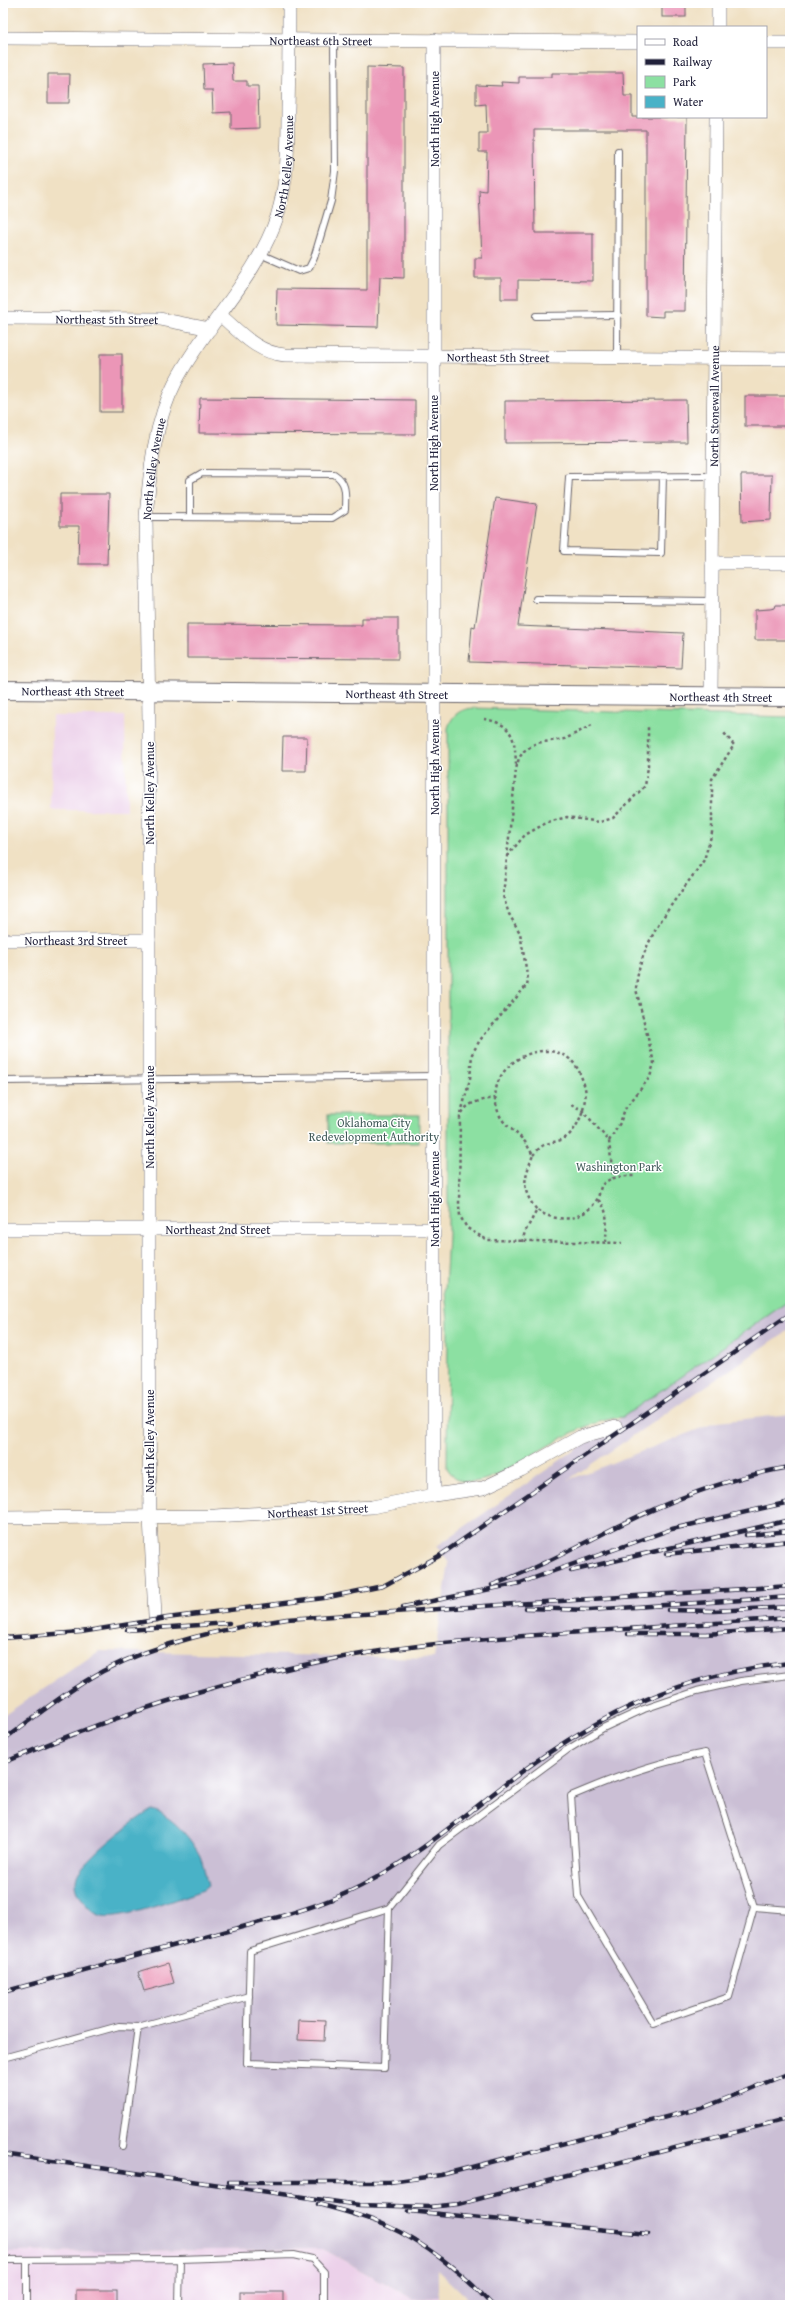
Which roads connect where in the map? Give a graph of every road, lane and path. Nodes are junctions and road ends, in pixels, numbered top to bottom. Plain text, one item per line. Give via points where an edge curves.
1 (289, 3) edge
2 (718, 3) edge
3 (718, 26) edge
4 (3, 38) edge
5 (289, 40) junction
6 (334, 40) junction
7 (434, 40) junction
8 (637, 42) edge
9 (767, 43) edge
10 (790, 43) edge
11 (716, 118) edge
12 (618, 151) dead end
13 (260, 254) junction
14 (220, 315) junction
15 (618, 315) junction
16 (536, 316) dead end
17 (3, 318) edge
18 (210, 329) junction
19 (433, 356) junction
20 (617, 358) junction
21 (712, 358) junction
22 (790, 359) edge
23 (663, 476) junction
24 (712, 476) junction
25 (146, 516) junction
26 (190, 517) junction
27 (712, 563) junction
28 (790, 563) edge
29 (536, 599) dead end
30 (712, 600) junction
31 (3, 690) edge
32 (148, 691) junction
33 (434, 694) junction
34 (711, 696) junction
35 (790, 697) edge
36 (484, 719) dead end
37 (592, 725) dead end
38 (648, 726) dead end
39 (724, 733) dead end
40 (516, 769) junction
41 (506, 859) junction
42 (3, 940) edge
43 (149, 940) junction
44 (434, 1076) junction
45 (3, 1081) edge
46 (149, 1081) junction
47 (496, 1098) junction
48 (570, 1104) dead end
49 (583, 1111) junction
50 (460, 1117) junction
51 (609, 1141) junction
52 (533, 1155) junction
53 (634, 1176) dead end
54 (613, 1178) junction
55 (598, 1200) junction
56 (537, 1210) junction
57 (149, 1228) junction
58 (3, 1229) edge
59 (434, 1229) junction
60 (522, 1242) junction
61 (606, 1242) junction
62 (622, 1243) dead end
63 (616, 1427) dead end
64 (434, 1495) junction
65 (150, 1517) junction
66 (3, 1518) edge
67 (155, 1616) dead end
68 (790, 1675) edge
69 (754, 1907) junction
70 (389, 1908) junction
71 (790, 1910) edge
72 (249, 1996) junction
73 (138, 2027) junction
74 (3, 2058) edge
75 (122, 2146) dead end
76 (180, 2259) junction
77 (3, 2260) edge
78 (27, 2260) junction
79 (26, 2305) edge
80 (179, 2305) edge
81 (324, 2305) edge

1 - 5 street, North Kelley Avenue
2 - 3 street
4 - 5 street, Northeast 6th Street
5 - 6 street, Northeast 6th Street
5 - 13 street, North Kelley Avenue via 286,174 276,218
6 - 7 street, Northeast 6th Street
6 - 13 lane via 336,171 331,201 314,258 309,268 299,271
7 - 8 street, Northeast 6th Street
7 - 19 street, North High Avenue
9 - 10 street
11 - 21 street, North Stonewall Avenue
12 - 15 lane
13 - 14 street, North Kelley Avenue
14 - 18 street, North Kelley Avenue
14 - 19 street, Northeast 5th Street via 261,350 272,354
15 - 16 lane
15 - 20 lane
17 - 18 street, Northeast 5th Street via 160,319
18 - 25 street, North Kelley Avenue via 176,381 162,415 154,449
19 - 20 street, Northeast 5th Street
19 - 33 street, North High Avenue
20 - 21 street, Northeast 5th Street
21 - 22 street, Northeast 5th Street
21 - 24 street, North Stonewall Avenue
23 - 23 lane via 569,477 564,550 661,553
23 - 24 lane
24 - 27 street, North Stonewall Avenue
25 - 26 lane
25 - 32 street, North Kelley Avenue
26 - 26 lane via 332,518 345,510 345,485 334,474 202,473 190,480
27 - 28 street
27 - 30 street, North Stonewall Avenue
29 - 30 lane
30 - 34 street, North Stonewall Avenue
31 - 32 main road, Northeast 4th Street
32 - 33 main road, Northeast 4th Street
32 - 43 street, North Kelley Avenue
33 - 34 main road, Northeast 4th Street
33 - 44 street, North High Avenue
34 - 35 main road, Northeast 4th Street
36 - 40 path via 503,724 510,731
37 - 40 path via 565,739 536,743 524,751
38 - 41 path via 648,767 645,786 613,818 600,822 567,817 536,826 513,848
39 - 51 path via 734,745 712,779 712,833 709,849 646,947 637,978 636,989 654,1063 653,1069 626,1109
40 - 41 path
41 - 50 path via 503,896 520,934 528,980 527,985 475,1048 470,1061 470,1079
42 - 43 street, Northeast 3rd Street
43 - 46 street, North Kelley Avenue
44 - 46 lane
44 - 59 street, North High Avenue
45 - 46 lane
46 - 57 street, North Kelley Avenue
47 - 49 path via 501,1075 510,1063 539,1051 552,1051 574,1062 580,1072 586,1094
47 - 50 path via 473,1103 464,1109
47 - 52 path via 496,1108 504,1124 525,1142
48 - 49 path
49 - 51 path
49 - 52 path via 578,1124 569,1135 544,1146
50 - 60 path via 459,1206 462,1222 478,1237
51 - 54 path
52 - 56 path via 524,1182 526,1193
53 - 54 path
54 - 55 path via 601,1185
55 - 56 path via 585,1212 570,1219 560,1220
55 - 61 path via 604,1205 606,1215
56 - 60 path
57 - 58 street, Northeast 2nd Street
57 - 59 street, Northeast 2nd Street
57 - 65 street, North Kelley Avenue
59 - 64 street, North High Avenue
60 - 61 path
61 - 62 path
63 - 64 street, Northeast 1st Street via 580,1437 495,1484 470,1491
64 - 65 street, Northeast 1st Street via 352,1509
65 - 66 street, Northeast 1st Street
65 - 67 street, North Kelley Avenue
68 - 70 lane via 741,1680 697,1691 644,1709 603,1728 567,1750 439,1845
69 - 69 lane via 729,1997 653,2023 578,1896 571,1796 615,1777 670,1760 705,1753
69 - 71 lane
70 - 72 lane via 250,1951
70 - 72 lane via 384,2068 247,2063
72 - 73 lane
73 - 74 lane via 119,2026
73 - 75 lane
76 - 78 lane
76 - 80 lane
76 - 81 lane via 294,2256 312,2259 324,2272
77 - 78 lane
78 - 79 lane

